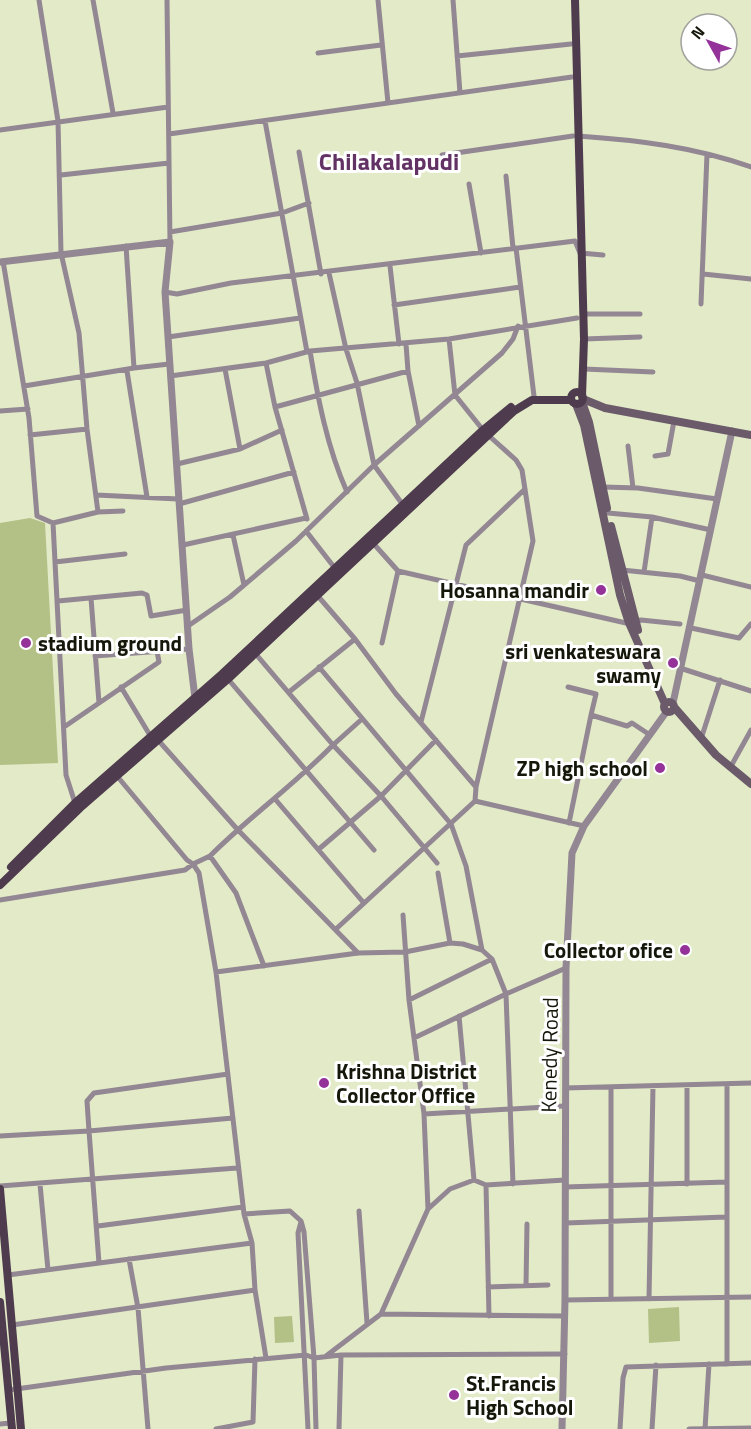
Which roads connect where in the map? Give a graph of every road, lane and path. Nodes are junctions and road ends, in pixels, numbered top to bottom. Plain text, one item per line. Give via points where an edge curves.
1 (39, 0) edge
2 (93, 0) edge
3 (167, 0) edge
4 (378, 0) edge
5 (453, 0) edge
6 (569, 0) edge
7 (575, 0) edge
8 (571, 44) junction
9 (381, 45) junction
10 (318, 53) dead end
11 (457, 56) junction
12 (572, 77) junction
13 (459, 93) junction
14 (388, 103) junction
15 (168, 107) junction
16 (113, 113) junction
17 (58, 121) junction
18 (265, 121) junction
19 (0, 130) edge
20 (169, 134) junction
21 (575, 136) junction
22 (299, 152) dead end
23 (707, 154) junction
24 (442, 155) dead end
25 (169, 163) junction
26 (751, 167) edge
27 (61, 175) junction
28 (506, 176) dead end
29 (469, 184) dead end
30 (309, 203) junction
31 (282, 213) junction
32 (170, 232) junction
33 (575, 241) junction
34 (170, 242) junction
35 (126, 246) junction
36 (514, 248) junction
37 (61, 253) junction
38 (481, 253) junction
39 (580, 253) junction
40 (603, 255) dead end
41 (1, 262) edge
42 (390, 266) junction
43 (329, 273) junction
44 (321, 274) junction
45 (703, 274) junction
46 (292, 276) junction
47 (751, 279) edge
48 (520, 286) junction
49 (165, 292) junction
50 (701, 304) dead end
51 (394, 305) junction
52 (640, 314) dead end
53 (580, 316) junction
54 (300, 318) junction
55 (527, 324) junction
56 (518, 326) junction
57 (168, 337) junction
58 (640, 337) dead end
59 (449, 339) junction
60 (584, 339) junction
61 (403, 344) junction
62 (346, 349) junction
63 (309, 352) junction
64 (266, 363) junction
65 (169, 364) junction
66 (134, 368) junction
67 (225, 369) junction
68 (584, 369) junction
69 (127, 371) junction
70 (408, 371) junction
71 (653, 372) dead end
72 (84, 376) junction
73 (170, 376) junction
74 (357, 383) junction
75 (24, 386) junction
76 (317, 394) junction
77 (455, 395) junction
78 (534, 396) junction
79 (578, 399) junction
80 (275, 407) junction
81 (28, 409) junction
82 (0, 411) edge
83 (674, 422) junction
84 (419, 426) junction
85 (87, 429) junction
86 (282, 430) junction
87 (732, 431) junction
88 (485, 432) junction
89 (30, 435) junction
90 (751, 435) edge
91 (627, 446) dead end
92 (240, 449) junction
93 (655, 456) dead end
94 (177, 464) junction
95 (374, 465) junction
96 (294, 472) junction
97 (603, 487) junction
98 (633, 488) junction
99 (525, 489) junction
100 (346, 492) junction
101 (96, 495) junction
102 (147, 496) junction
103 (717, 499) junction
104 (179, 502) junction
105 (403, 505) junction
106 (123, 511) dead end
107 (98, 512) junction
108 (608, 513) junction
109 (652, 516) junction
110 (306, 518) junction
111 (53, 523) junction
112 (311, 526) junction
113 (711, 530) junction
114 (306, 531) junction
115 (233, 535) junction
116 (373, 543) junction
117 (183, 545) junction
118 (124, 555) dead end
119 (55, 562) junction
120 (334, 567) junction
121 (620, 570) junction
122 (398, 571) junction
123 (644, 572) junction
124 (701, 578) junction
125 (456, 584) junction
126 (244, 585) junction
127 (751, 587) edge
128 (316, 595) junction
129 (91, 598) junction
130 (519, 599) junction
131 (58, 601) junction
132 (187, 610) junction
133 (632, 622) junction
134 (680, 624) dead end
135 (751, 624) edge
136 (188, 626) junction
137 (691, 628) junction
138 (355, 639) junction
139 (382, 643) dead end
140 (189, 649) junction
141 (253, 650) junction
142 (157, 651) junction
143 (95, 656) junction
144 (318, 668) junction
145 (683, 669) junction
146 (228, 679) junction
147 (720, 680) junction
148 (121, 687) junction
149 (568, 687) dead end
150 (751, 691) edge
151 (289, 692) junction
152 (197, 702) junction
153 (99, 703) junction
154 (670, 705) junction
155 (591, 715) junction
156 (362, 719) junction
157 (421, 722) junction
158 (64, 727) junction
159 (751, 730) edge
160 (650, 735) junction
161 (154, 739) junction
162 (701, 739) junction
163 (436, 740) junction
164 (333, 745) junction
165 (730, 768) junction
166 (405, 769) junction
167 (307, 772) junction
168 (117, 776) junction
169 (751, 784) edge
170 (476, 787) junction
171 (381, 795) junction
172 (275, 799) junction
173 (475, 801) junction
174 (75, 803) junction
175 (350, 822) junction
176 (569, 823) junction
177 (452, 824) junction
178 (584, 826) junction
179 (237, 829) junction
180 (427, 848) junction
181 (319, 849) junction
182 (374, 850) dead end
183 (210, 856) junction
184 (437, 863) dead end
185 (193, 864) junction
186 (438, 873) dead end
187 (0, 878) edge
188 (0, 885) edge
189 (0, 900) edge
190 (363, 902) junction
191 (403, 915) dead end
192 (336, 929) junction
193 (450, 944) junction
194 (482, 950) junction
195 (405, 952) junction
196 (358, 953) junction
197 (492, 959) junction
198 (264, 966) junction
199 (566, 968) junction
200 (216, 972) junction
201 (506, 994) junction
202 (409, 1000) junction
203 (459, 1016) junction
204 (414, 1038) junction
205 (228, 1074) junction
206 (751, 1083) edge
207 (727, 1084) junction
208 (653, 1086) junction
209 (687, 1086) junction
210 (565, 1088) junction
211 (611, 1088) junction
212 (564, 1106) junction
213 (466, 1110) junction
214 (511, 1110) junction
215 (424, 1114) junction
216 (233, 1118) junction
217 (89, 1131) junction
218 (0, 1136) edge
219 (237, 1168) junction
220 (474, 1180) junction
221 (93, 1181) junction
222 (727, 1182) junction
223 (40, 1184) junction
224 (513, 1184) junction
225 (565, 1184) junction
226 (687, 1184) junction
227 (486, 1185) junction
228 (651, 1185) junction
229 (611, 1187) junction
230 (0, 1188) edge
231 (243, 1206) junction
232 (428, 1209) junction
233 (359, 1210) dead end
234 (244, 1214) junction
235 (726, 1217) junction
236 (650, 1220) junction
237 (302, 1221) junction
238 (611, 1221) junction
239 (566, 1223) junction
240 (527, 1224) dead end
241 (2, 1226) edge
242 (98, 1226) junction
243 (252, 1243) junction
244 (129, 1259) junction
245 (99, 1263) junction
246 (48, 1270) junction
247 (8, 1275) junction
248 (548, 1285) dead end
249 (526, 1286) junction
250 (488, 1287) junction
251 (255, 1290) junction
252 (727, 1297) junction
253 (751, 1297) edge
254 (611, 1299) junction
255 (649, 1299) junction
256 (565, 1300) junction
257 (0, 1302) edge
258 (138, 1308) junction
259 (381, 1314) junction
260 (489, 1316) junction
261 (565, 1316) junction
262 (367, 1323) junction
263 (12, 1325) junction
264 (2, 1338) edge
265 (565, 1354) junction
266 (306, 1355) junction
267 (341, 1355) junction
268 (326, 1356) junction
269 (266, 1358) junction
270 (255, 1359) junction
271 (314, 1359) junction
272 (751, 1363) edge
273 (709, 1364) junction
274 (727, 1364) junction
275 (656, 1365) junction
276 (144, 1371) junction
277 (13, 1389) junction
278 (0, 1424) edge
279 (12, 1426) edge
280 (748, 1428) edge
281 (21, 1429) edge
282 (148, 1429) edge
283 (216, 1429) edge
284 (308, 1429) edge
285 (316, 1429) edge
286 (339, 1429) edge
287 (562, 1429) edge
288 (620, 1429) edge
289 (652, 1429) edge
290 (689, 1429) edge
291 (705, 1429) edge

1 - 17 street
2 - 16 street
3 - 15 street
4 - 9 street
5 - 11 street
6 - 8 main road
7 - 21 main road
8 - 11 street
8 - 12 main road
9 - 10 street
9 - 14 street
11 - 13 street
12 - 13 street
12 - 21 main road
13 - 14 street
14 - 18 street
15 - 16 street
15 - 20 street
16 - 17 street
17 - 19 street
17 - 27 street
18 - 20 street
18 - 31 street
20 - 25 street
21 - 23 street via 644,141
21 - 24 street
21 - 33 main road
21 - 39 main road
22 - 30 street
23 - 26 street
23 - 45 street
25 - 27 street
25 - 32 street
27 - 37 street
28 - 36 street
29 - 38 street
30 - 31 street
30 - 44 street
31 - 32 street
31 - 46 street
32 - 34 street
33 - 36 street
33 - 39 street
33 - 53 main road
34 - 35 street
34 - 49 street
35 - 37 street
35 - 66 street
36 - 38 street
36 - 48 street
37 - 41 street
37 - 72 street via 80,333
38 - 42 street
39 - 40 street
39 - 53 main road
41 - 75 street
42 - 43 street
42 - 51 street
43 - 44 street
43 - 62 street
44 - 46 street
45 - 47 street
45 - 50 street
46 - 49 street via 177,294
46 - 54 street
48 - 51 street
48 - 55 street
49 - 57 street
51 - 61 street
52 - 53 street
53 - 55 street
53 - 60 main road
53 - 79 main road
54 - 57 street
54 - 63 street
55 - 56 street
55 - 78 street
56 - 59 street
56 - 77 street via 506,348
57 - 65 street
58 - 60 street
59 - 61 street
59 - 77 street
60 - 68 main road
61 - 62 street
61 - 70 street
62 - 63 street
62 - 74 street
63 - 64 street
63 - 76 street
64 - 67 street
64 - 80 street
65 - 66 street
65 - 73 street
66 - 69 street
67 - 73 street
67 - 92 street
68 - 71 street
68 - 79 main road
69 - 72 street
69 - 102 street
70 - 74 street
70 - 84 street
72 - 75 street
72 - 85 street
73 - 94 street
74 - 76 street
74 - 95 street
75 - 81 street
76 - 80 street
76 - 100 street
77 - 84 street
77 - 88 street
78 - 79 main road
78 - 88 main road via 524,397
79 - 83 main road
79 - 88 main road via 532,400
79 - 97 main road via 589,422
79 - 133 main road via 614,570
80 - 86 street
81 - 82 street
81 - 89 street
83 - 87 main road
83 - 93 street via 668,454
84 - 95 street
85 - 89 street
85 - 101 street
86 - 92 street
86 - 96 street
87 - 90 main road
87 - 103 street, Kenedy Road
88 - 99 street via 516,460
88 - 105 main road
88 - 116 main road
89 - 111 street via 37,516
91 - 98 street
92 - 94 street
94 - 104 street
95 - 100 street
95 - 105 street
96 - 104 street
96 - 110 street
97 - 98 street
97 - 108 main road
98 - 103 street
99 - 125 street via 466,545
99 - 130 street via 532,541
100 - 112 street
101 - 102 street
101 - 107 street
102 - 104 street
103 - 113 street, Kenedy Road
104 - 117 street
105 - 120 main road
106 - 107 street
107 - 111 street
108 - 109 street
108 - 121 main road
109 - 113 street
109 - 123 street
110 - 112 street
110 - 115 street
111 - 119 street
112 - 114 street
113 - 124 street, Kenedy Road
114 - 120 street
114 - 126 street
115 - 117 street
115 - 126 street
116 - 122 street
116 - 128 main road
117 - 132 street
118 - 119 street
119 - 131 street
120 - 141 main road
121 - 123 street
121 - 133 main road
122 - 125 street
122 - 139 street
123 - 124 street
124 - 127 street
124 - 137 street, Kenedy Road
125 - 130 street
125 - 157 street
126 - 136 street
128 - 138 street
128 - 141 main road
129 - 131 street
129 - 132 street via 142,592 147,595 151,616
129 - 143 street
130 - 133 street
130 - 170 street
131 - 158 street
132 - 136 street
133 - 134 street
133 - 154 main road
135 - 137 street via 739,638
136 - 140 street
137 - 145 street, Kenedy Road
138 - 144 street
138 - 157 street
140 - 142 street
140 - 152 street
141 - 146 main road
141 - 151 street
141 - 152 main road
142 - 143 street
142 - 148 street via 159,662
143 - 153 street
144 - 151 street
144 - 156 street
145 - 147 street
145 - 154 street, Kenedy Road
146 - 152 main road
146 - 167 street
147 - 150 street
147 - 162 street
148 - 153 street
148 - 161 street
149 - 155 street via 596,694
151 - 164 street
152 - 161 main road
153 - 158 street
154 - 160 street, Kenedy Road
154 - 162 main road
155 - 160 street via 627,726 632,723
155 - 176 street
156 - 164 street
156 - 166 street
157 - 163 street
158 - 174 street via 66,775
159 - 165 street
160 - 178 street, Kenedy Road
161 - 168 main road
161 - 174 main road
161 - 179 street
162 - 165 main road
163 - 166 street
163 - 170 street
164 - 167 street
164 - 171 street
165 - 169 main road
166 - 171 street
166 - 177 street
167 - 172 street
167 - 175 street
168 - 185 street
168 - 188 main road
170 - 173 street
171 - 175 street
171 - 180 street
172 - 179 street
172 - 181 street
173 - 176 street
173 - 177 street
174 - 187 main road
175 - 181 street
175 - 182 street
176 - 178 street
177 - 180 street
177 - 194 street via 466,866
178 - 199 street, Kenedy Road via 572,853
179 - 183 street
179 - 192 street
180 - 184 street
180 - 190 street
181 - 190 street
183 - 185 street
183 - 198 street via 236,893
185 - 189 street via 185,870
185 - 200 street via 199,873
186 - 193 street
190 - 192 street
191 - 195 street
192 - 196 street
193 - 194 street
193 - 195 street
194 - 197 street
195 - 196 street
195 - 202 street
196 - 198 street
197 - 201 street
197 - 202 street
198 - 200 street
199 - 201 street
199 - 210 street, Kenedy Road
200 - 205 street
201 - 203 street
201 - 214 street
202 - 204 street
203 - 204 street
203 - 213 street
204 - 215 street
205 - 216 street
205 - 217 street via 94,1093 87,1101
206 - 207 street
207 - 209 street
207 - 222 street
208 - 209 street
208 - 211 street
208 - 228 street
209 - 226 street
210 - 211 street
210 - 212 street, Kenedy Road
211 - 229 street
212 - 214 street
212 - 225 street, Kenedy Road
213 - 214 street
213 - 215 street
213 - 220 street
214 - 224 street
215 - 232 street
216 - 217 street
216 - 219 street
217 - 218 street
217 - 221 street
219 - 221 street via 109,1176
219 - 231 street
220 - 227 street
220 - 232 street via 450,1189
221 - 223 street
221 - 242 street
222 - 226 street
222 - 235 street
223 - 230 street
223 - 246 street
224 - 225 street
224 - 227 street
225 - 229 street
225 - 239 street, Kenedy Road
226 - 228 street
227 - 250 street
228 - 229 street
228 - 236 street
229 - 238 street
230 - 241 main road
231 - 234 street
231 - 242 street
232 - 259 street
233 - 262 street
234 - 237 street via 291,1211
234 - 243 street
235 - 236 street
235 - 252 street
236 - 238 street
236 - 255 street
237 - 266 street via 298,1233
237 - 271 street
238 - 239 street
238 - 254 street
239 - 256 street, Kenedy Road
240 - 249 street
241 - 247 main road
242 - 245 street
243 - 244 street
243 - 251 street
244 - 245 street
244 - 258 street
245 - 246 street
246 - 247 street
247 - 263 main road
248 - 249 street
249 - 250 street
250 - 260 street
251 - 258 street
251 - 269 street
252 - 253 street
252 - 255 street
252 - 274 street
254 - 255 street
254 - 256 street
256 - 261 street, Kenedy Road
257 - 264 main road
258 - 263 street
258 - 276 street
259 - 260 street
259 - 262 street
260 - 261 street
261 - 265 street, Kenedy Road
262 - 268 street
263 - 277 main road
264 - 277 main road
265 - 267 street
265 - 287 street, Kenedy Road
266 - 269 street
266 - 271 street
266 - 284 street
267 - 268 street
267 - 286 street
268 - 271 street
269 - 270 street
270 - 276 street
270 - 283 street via 253,1422
271 - 285 street
272 - 274 street
273 - 274 street
273 - 275 street
273 - 291 street
275 - 288 street via 625,1369
275 - 289 street
276 - 277 street
276 - 282 street
277 - 279 main road
277 - 281 main road
278 - 279 street
280 - 291 street
290 - 291 street

